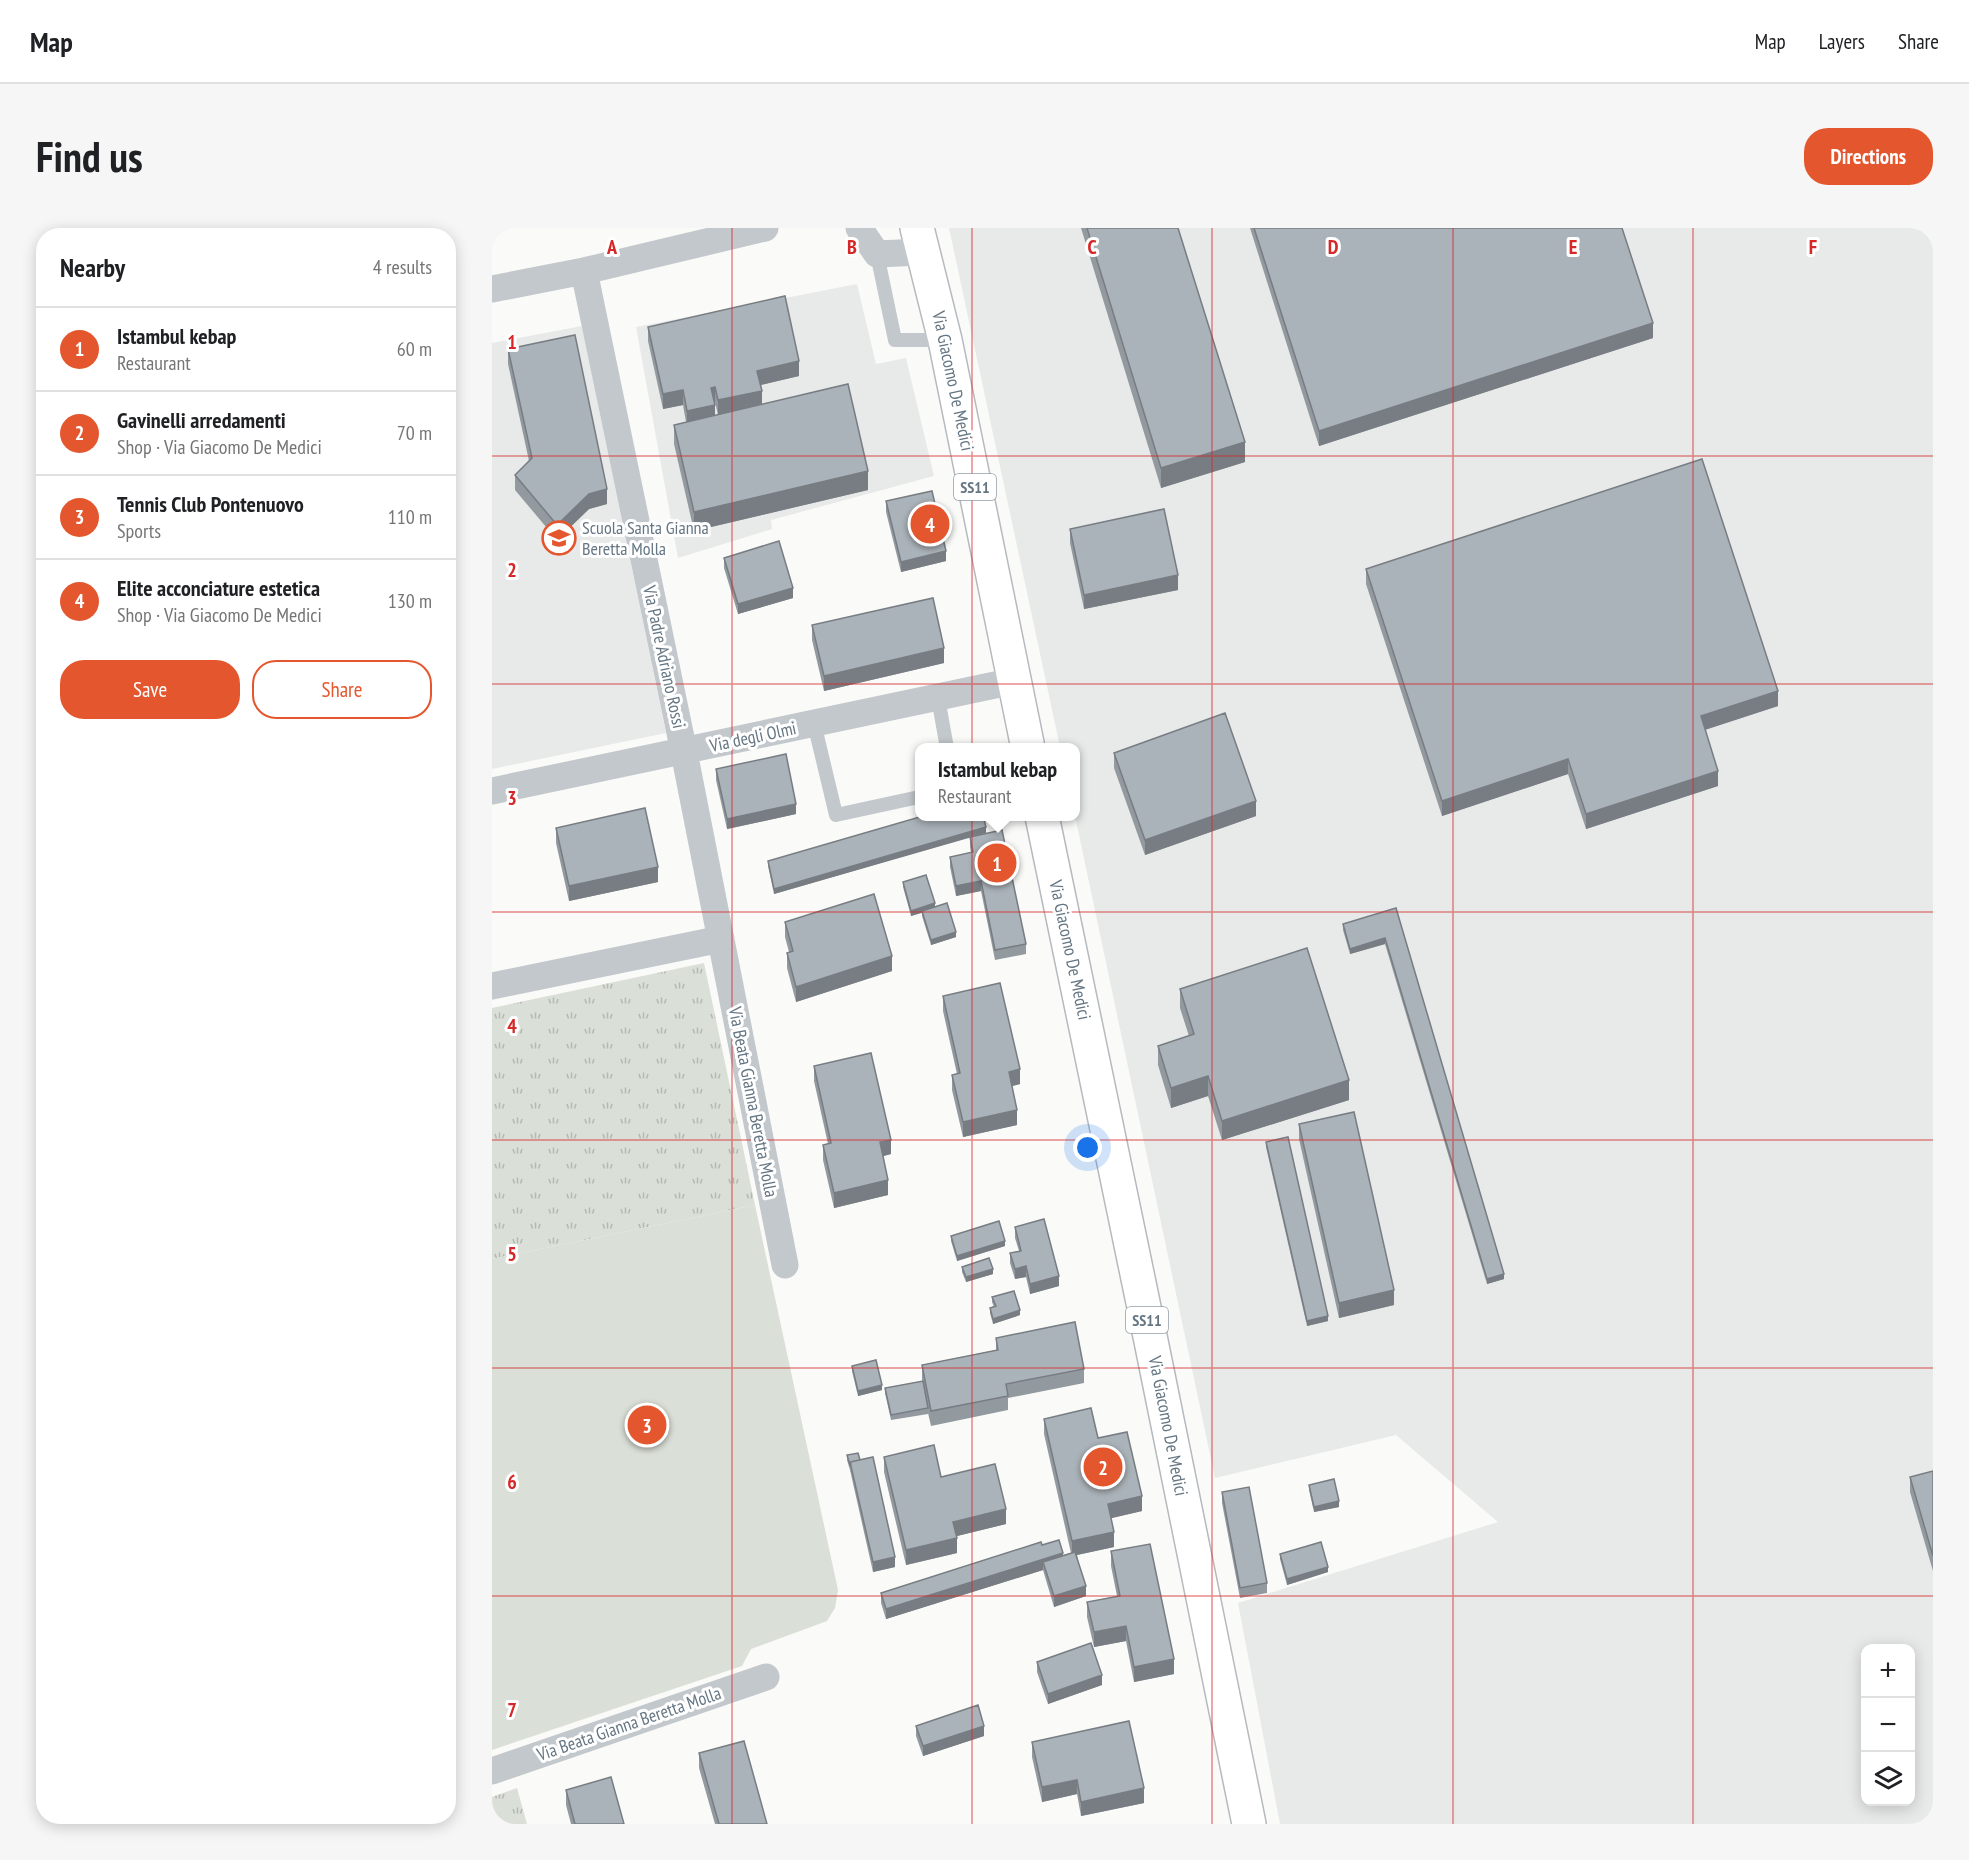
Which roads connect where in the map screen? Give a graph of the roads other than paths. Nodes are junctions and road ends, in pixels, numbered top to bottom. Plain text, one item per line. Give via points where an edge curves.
1 (765, 228) edge
2 (859, 228) edge
3 (919, 240) edge
4 (876, 254) junction
5 (584, 271) junction
6 (492, 289) edge
7 (945, 340) junction
8 (1014, 681) junction
9 (938, 698) junction
10 (814, 723) junction
11 (946, 743) edge
12 (1027, 743) edge
13 (684, 752) junction
14 (492, 791) edge
15 (915, 798) edge
16 (1043, 821) edge
17 (721, 939) junction
18 (492, 986) edge
19 (785, 1265) dead end
20 (766, 1677) dead end
21 (492, 1771) edge
22 (1249, 1824) edge

1 - 5 street
2 - 4 street
3 - 4 street
3 - 7 main road, Via Giacomo De Medici / SS11
4 - 7 lane via 895,340
5 - 6 street
5 - 13 street, Via Padre Adriano Rossi
7 - 8 main road, Via Giacomo De Medici / SS11
8 - 9 street, Via degli Olmi
8 - 12 main road, Via Giacomo De Medici / SS11
9 - 10 street, Via degli Olmi
9 - 11 lane
10 - 13 street, Via degli Olmi
10 - 15 lane via 836,815
13 - 14 street, Via degli Olmi
13 - 17 street, Via Padre Adriano Rossi
16 - 22 main road, Via Giacomo De Medici / SS11
17 - 18 street
17 - 19 street, Via Beata Gianna Beretta Molla
20 - 21 street, Via Beata Gianna Beretta Molla

